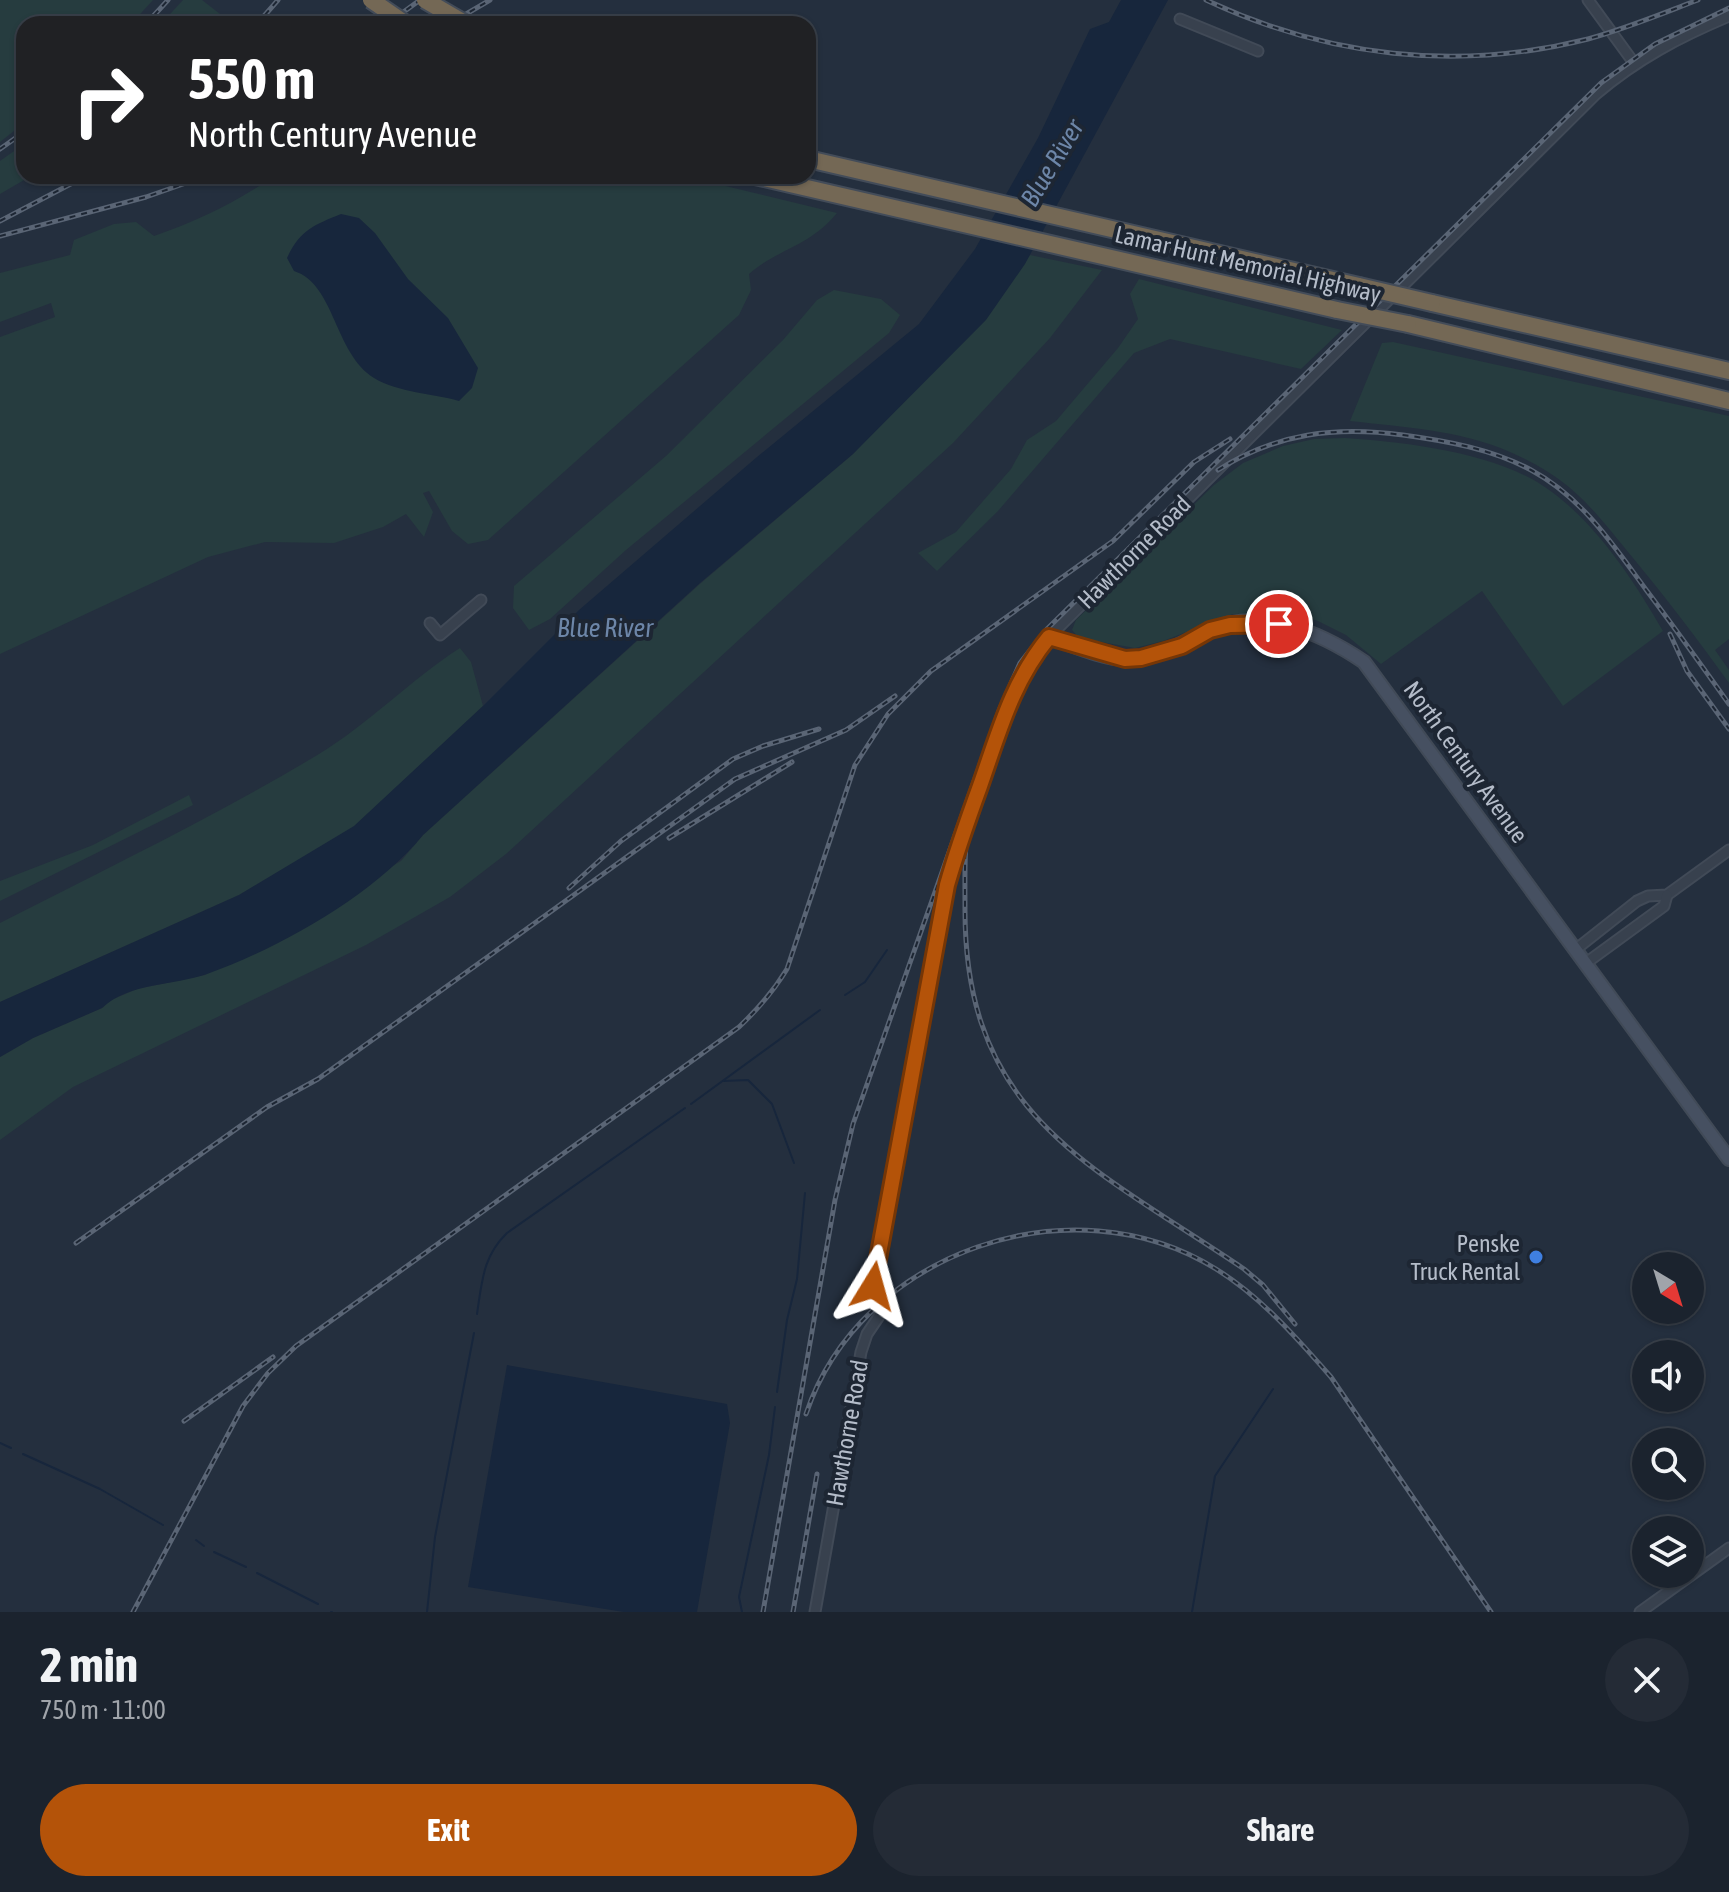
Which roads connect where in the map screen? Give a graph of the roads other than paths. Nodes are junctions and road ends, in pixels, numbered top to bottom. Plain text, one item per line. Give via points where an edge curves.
1 (371, 0) edge
2 (425, 0) edge
3 (1588, 0) edge
4 (394, 16) edge
5 (452, 16) edge
6 (1729, 16) edge
7 (1180, 19) dead end
8 (1258, 51) dead end
9 (1634, 63) junction
10 (816, 161) edge
11 (788, 184) edge
12 (1729, 371) edge
13 (1729, 401) edge
14 (481, 600) dead end
15 (430, 623) dead end
16 (1049, 637) junction
17 (1729, 850) edge
18 (1667, 895) junction
19 (1575, 950) junction
20 (1586, 963) junction
21 (1729, 1159) edge
22 (1729, 1548) edge
23 (815, 1612) edge
24 (1640, 1612) edge

1 - 4 highway, bridge
2 - 5 highway, bridge
3 - 9 street
6 - 9 street, Hawthorne Road
7 - 8 street
9 - 16 street, Hawthorne Road via 1596,94
10 - 12 highway, Lamar Hunt Memorial Highway, bridge
11 - 13 highway, Lamar Hunt Memorial Highway, bridge
14 - 15 street via 440,635
16 - 19 street, North Century Avenue via 1125,659 1247,623 1290,626 1334,641 1374,673
16 - 23 street, Hawthorne Road via 1010,696 947,885 876,1263 873,1286 888,1303 861,1352
17 - 18 street
18 - 19 street via 1637,901
18 - 20 street via 1664,906
19 - 20 street, North Century Avenue
20 - 21 street, North Century Avenue
22 - 24 street

